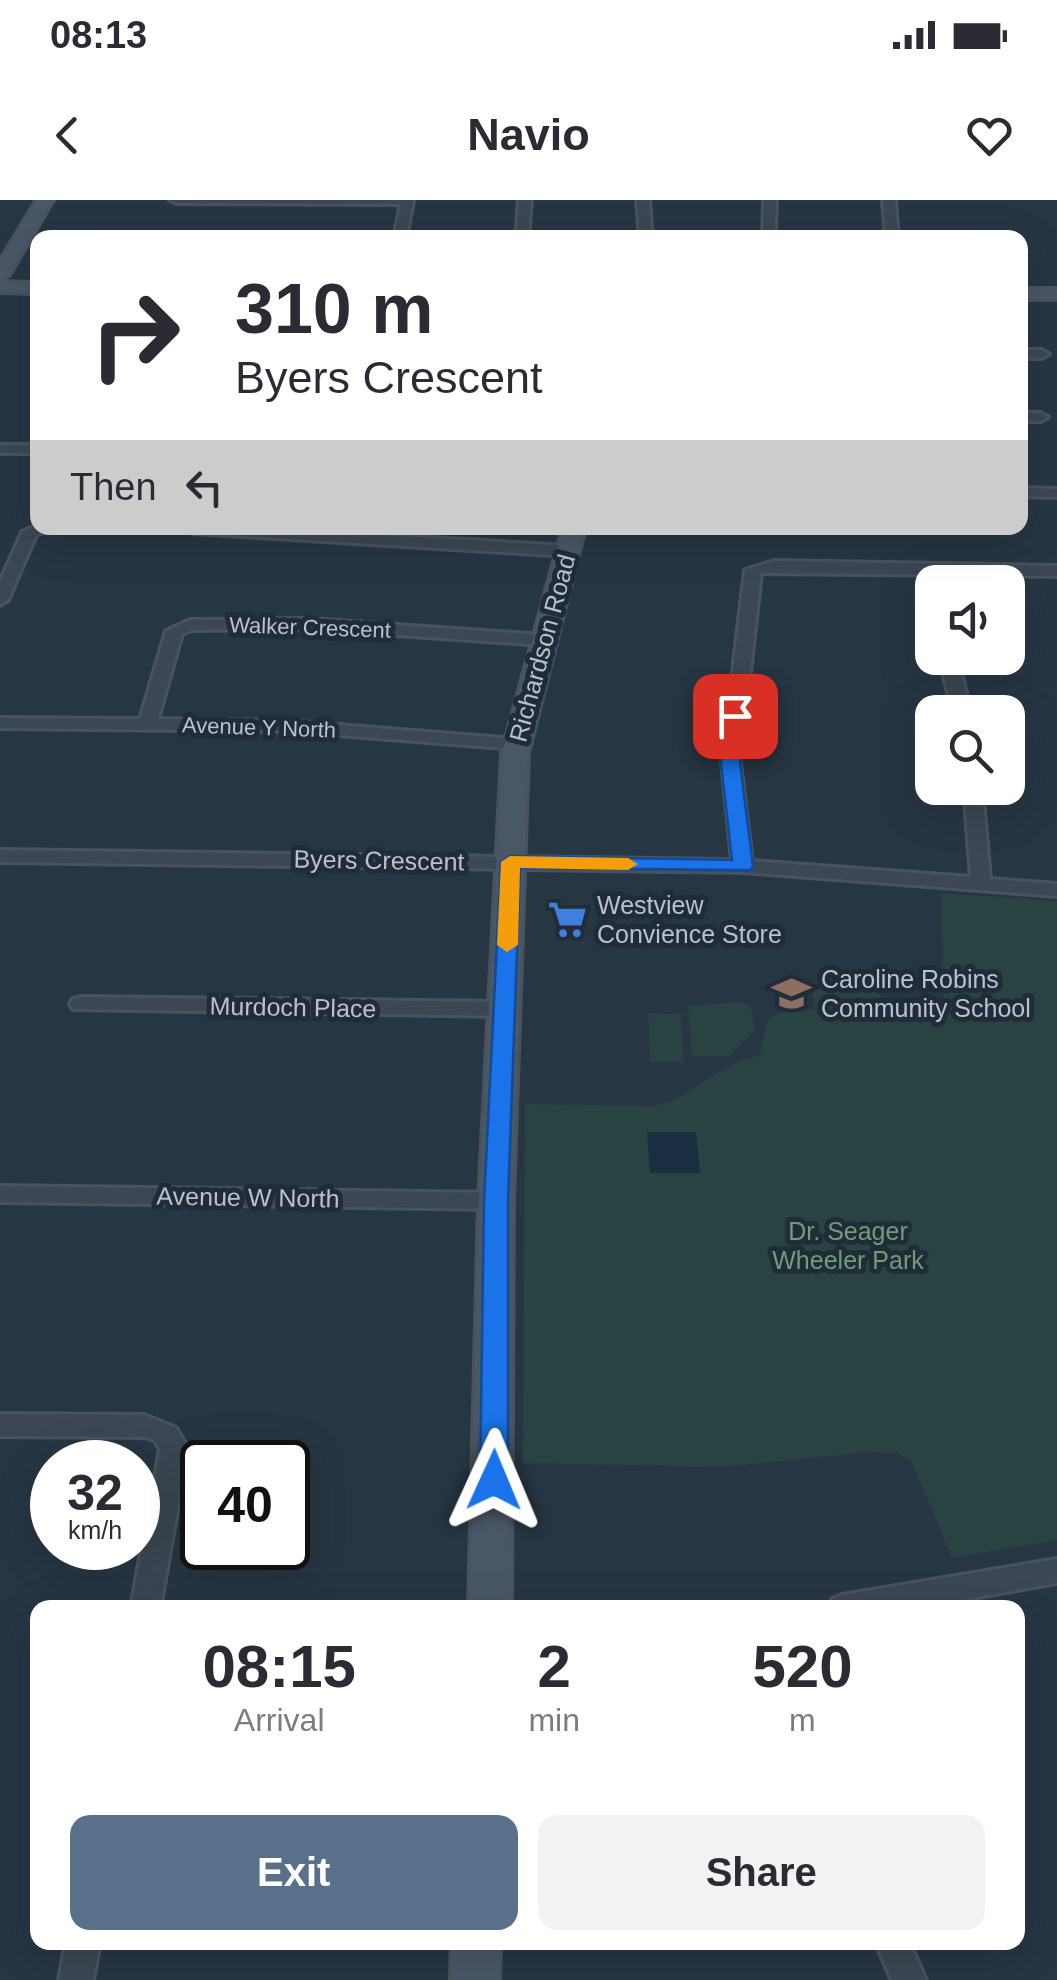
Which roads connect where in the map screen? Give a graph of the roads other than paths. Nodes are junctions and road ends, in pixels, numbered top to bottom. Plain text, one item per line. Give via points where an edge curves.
1 (45, 200) edge
2 (176, 200) edge
3 (525, 200) edge
4 (644, 200) edge
5 (770, 200) edge
6 (889, 200) edge
7 (407, 201) edge
8 (402, 230) edge
9 (523, 230) edge
10 (646, 230) edge
11 (769, 230) edge
12 (891, 230) edge
13 (0, 275) edge
14 (0, 287) edge
15 (30, 288) edge
16 (1028, 294) edge
17 (1057, 294) edge
18 (1028, 354) edge
19 (1042, 354) dead end
20 (1028, 417) edge
21 (1041, 418) dead end
22 (0, 449) edge
23 (30, 449) edge
24 (1028, 492) edge
25 (1057, 493) edge
26 (30, 532) edge
27 (434, 535) edge
28 (571, 539) edge
29 (1057, 571) edge
30 (0, 600) edge
31 (544, 640) junction
32 (0, 723) edge
33 (148, 724) junction
34 (517, 744) junction
35 (974, 805) edge
36 (0, 856) edge
37 (510, 862) junction
38 (743, 866) junction
39 (981, 884) junction
40 (1057, 890) edge
41 (81, 1004) dead end
42 (506, 1009) junction
43 (0, 1194) edge
44 (496, 1201) junction
45 (0, 1424) edge
46 (1057, 1571) edge
47 (146, 1600) edge
48 (490, 1600) edge
49 (885, 1600) edge
50 (82, 1950) edge
51 (476, 1950) edge
52 (895, 1950) edge
53 (76, 1980) edge
54 (475, 1980) edge
55 (910, 1980) edge

1 - 13 street
2 - 7 street
3 - 9 street
4 - 10 street
5 - 11 street
6 - 12 street
7 - 8 street
14 - 15 street
16 - 17 street
18 - 19 street
20 - 21 street
22 - 23 street
24 - 25 street
26 - 30 street
27 - 28 street
28 - 31 street, Richardson Road
29 - 38 street via 753,570 730,763
31 - 33 street, Walker Crescent via 308,624 190,625 174,631
31 - 34 street, Richardson Road
32 - 33 street, Avenue Y North
33 - 34 street, Avenue Y North via 302,727
34 - 37 street, Richardson Road
35 - 39 street
36 - 37 street, Byers Crescent
37 - 38 street, Byers Crescent
37 - 42 street, Richardson Road
38 - 39 street, Byers Crescent
39 - 40 street, Byers Crescent
41 - 42 street, Murdoch Place
42 - 44 street, Richardson Road
43 - 44 street, Avenue W North
44 - 48 street, Richardson Road
45 - 47 street via 144,1426 171,1440
46 - 49 street
50 - 53 street
51 - 54 street
52 - 55 street

